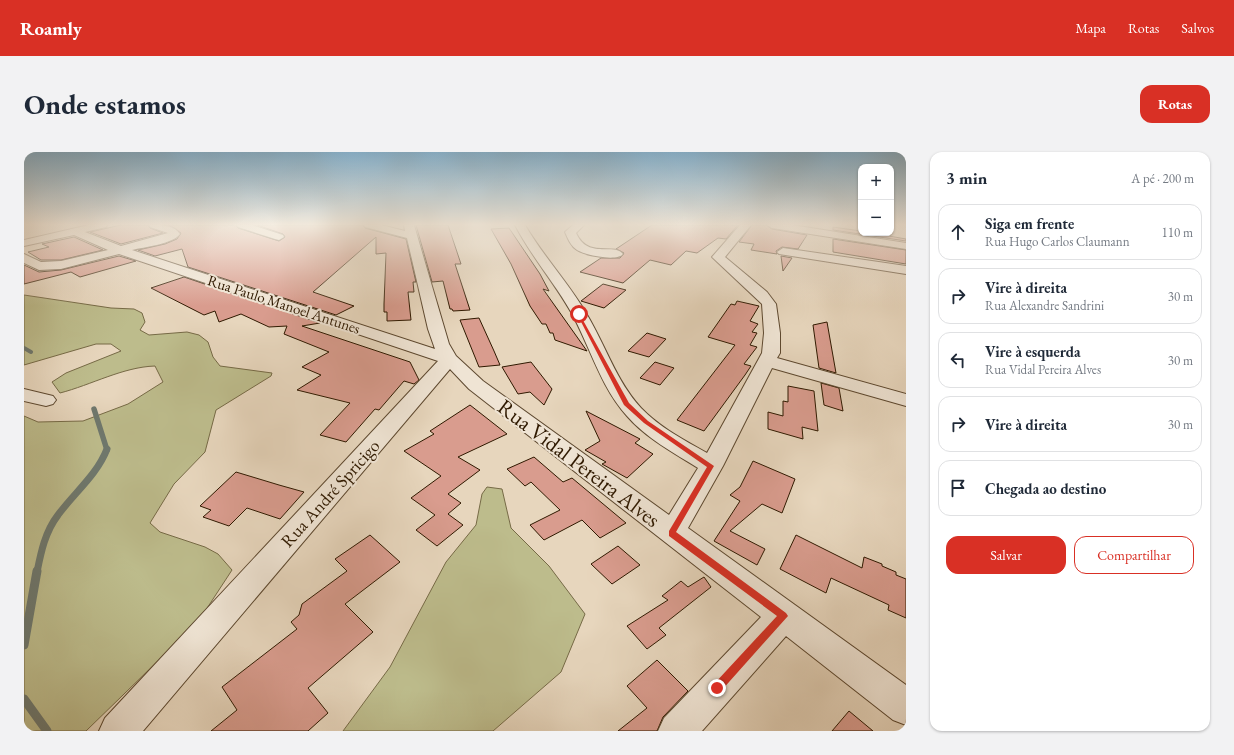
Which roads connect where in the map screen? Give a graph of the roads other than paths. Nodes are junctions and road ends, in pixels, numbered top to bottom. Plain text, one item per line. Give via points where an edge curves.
1 (111, 252) edge
2 (125, 252) edge
3 (416, 252) edge
4 (536, 252) edge
5 (604, 252) edge
6 (722, 252) edge
7 (783, 252) dead end
8 (617, 254) dead end
9 (24, 258) edge
10 (906, 270) edge
11 (449, 358) junction
12 (767, 361) junction
13 (24, 395) edge
14 (46, 400) dead end
15 (906, 400) edge
16 (710, 466) junction
17 (672, 533) junction
18 (783, 616) junction
19 (906, 707) edge
20 (118, 731) edge
21 (677, 731) edge

1 - 9 street via 54,266 39,266
2 - 11 street, Rua Paulo Manoel Antunes
3 - 11 street via 436,329
4 - 16 street via 558,279 579,314 626,404 646,422
5 - 8 street
6 - 12 street via 718,257 769,304 772,345
7 - 10 street
11 - 17 street, Rua Vidal Pereira Alves via 476,385
11 - 20 street, Rua André Spricigo
12 - 15 street
12 - 16 street
13 - 14 street
16 - 17 street
17 - 18 street, Rua Vidal Pereira Alves
18 - 19 street, Rua Vidal Pereira Alves
18 - 21 street

